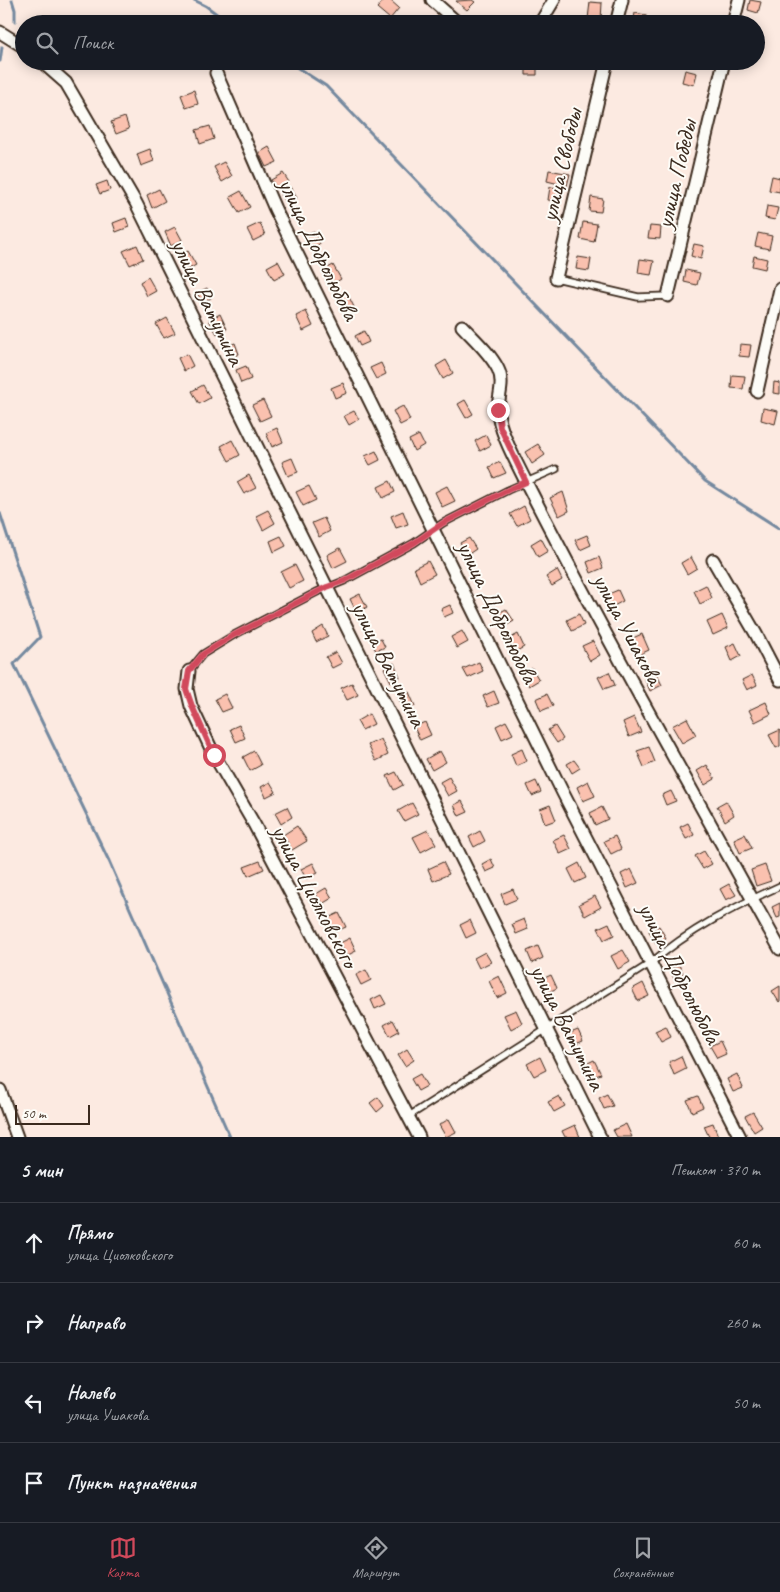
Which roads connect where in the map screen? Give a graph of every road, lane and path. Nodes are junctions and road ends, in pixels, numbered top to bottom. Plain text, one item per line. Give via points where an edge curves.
1 (432, 0) edge
2 (554, 0) edge
3 (622, 0) edge
4 (739, 0) edge
5 (449, 15) edge
6 (546, 15) edge
7 (618, 15) edge
8 (735, 15) edge
9 (0, 32) edge
10 (15, 41) edge
11 (52, 70) edge
12 (605, 70) edge
13 (722, 70) edge
14 (216, 74) dead end
15 (556, 278) joint
16 (780, 289) edge
17 (668, 296) joint
18 (462, 326) dead end
19 (776, 328) edge
20 (757, 391) dead end
21 (556, 469) dead end
22 (526, 482) junction
23 (433, 530) junction
24 (713, 560) dead end
25 (327, 587) junction
26 (189, 671) joint
27 (780, 680) edge
28 (780, 886) edge
29 (752, 899) junction
30 (780, 949) edge
31 (651, 963) junction
32 (545, 1029) junction
33 (0, 1090) edge
34 (409, 1116) junction
35 (17, 1137) edge
36 (419, 1137) edge
37 (600, 1137) edge
38 (740, 1137) edge

1 - 5 street
2 - 6 street
3 - 7 street
4 - 8 street
9 - 10 street
11 - 25 street, улица Ватутина via 66,82 136,203
12 - 15 street, улица Свободы
13 - 17 street, улица Победы
14 - 23 street, улица Добролюбова via 275,209
15 - 17 lane via 638,297
16 - 19 street
18 - 22 street, улица Ушакова via 499,371 500,427
19 - 20 street
21 - 22 lane
22 - 23 lane
22 - 29 street, улица Ушакова via 644,706
23 - 25 lane via 344,581
23 - 31 street, улица Добролюбова
24 - 27 street
25 - 26 lane via 234,635 203,654
25 - 32 street, улица Ватутина
26 - 34 street, улица Циолковского via 186,689 214,755
28 - 29 lane
29 - 30 street, улица Ушакова
29 - 31 lane via 697,929
31 - 32 lane
31 - 38 street, улица Добролюбова
32 - 34 lane
32 - 37 street, улица Ватутина
33 - 35 street
34 - 36 street, улица Циолковского

